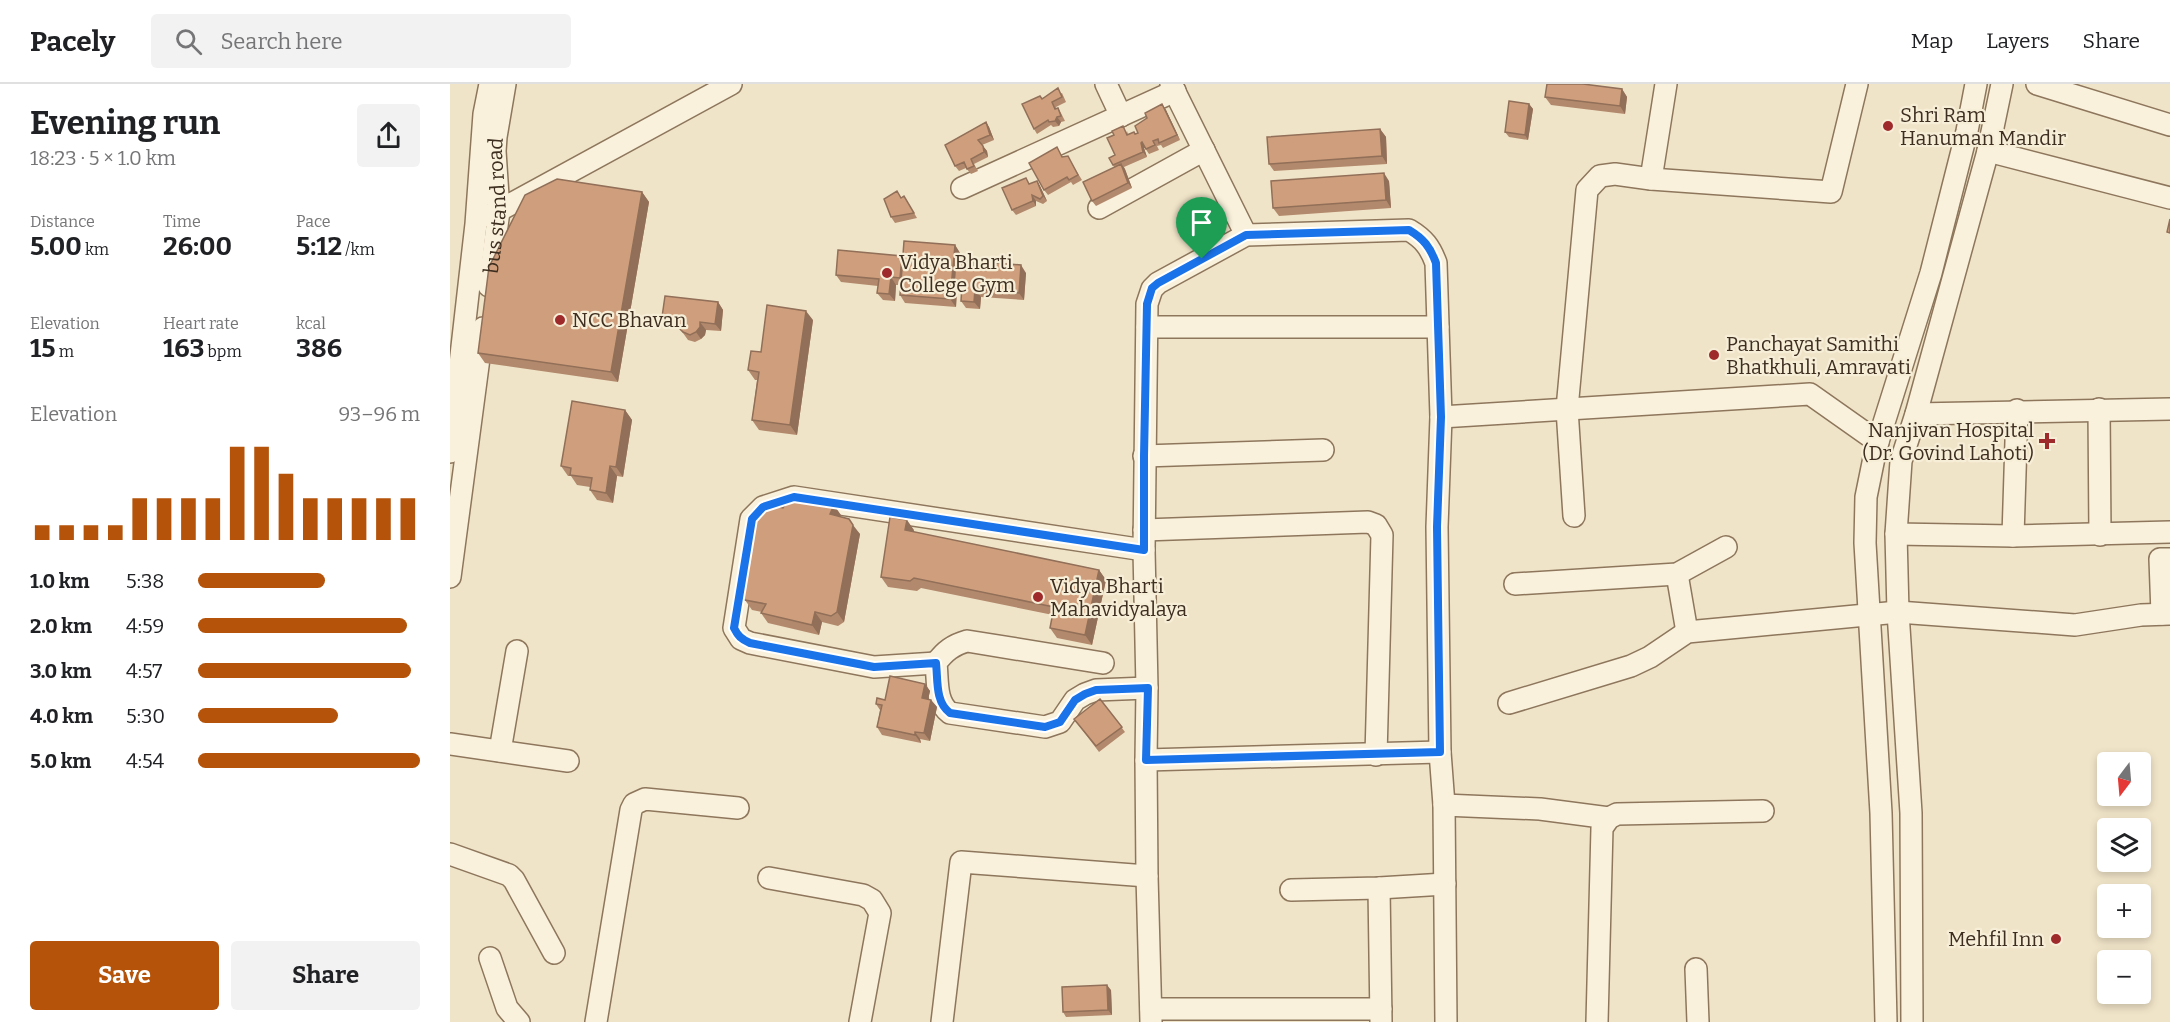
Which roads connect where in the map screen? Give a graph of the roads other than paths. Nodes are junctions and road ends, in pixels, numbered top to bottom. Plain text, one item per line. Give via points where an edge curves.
1 (490, 84) edge
2 (505, 84) edge
3 (731, 84) edge
4 (1106, 84) edge
5 (1666, 84) edge
6 (1857, 84) edge
7 (1976, 84) edge
8 (2002, 84) edge
9 (2037, 84) edge
10 (1173, 88) edge
11 (1121, 116) junction
12 (2170, 125) edge
13 (1204, 150) junction
14 (1988, 151) junction
15 (1651, 179) junction
16 (962, 188) dead end
17 (2170, 198) edge
18 (1099, 208) edge
19 (499, 211) junction
20 (476, 224) junction
21 (1246, 235) junction
22 (1147, 327) junction
23 (1438, 327) junction
24 (457, 338) edge
25 (2170, 408) edge
26 (1567, 409) junction
27 (2099, 409) junction
28 (2017, 410) junction
29 (1916, 414) junction
30 (1441, 417) junction
31 (1878, 442) junction
32 (450, 450) edge
33 (1323, 450) dead end
34 (1144, 456) junction
35 (1574, 516) dead end
36 (2170, 532) edge
37 (1896, 534) junction
38 (2100, 534) junction
39 (2013, 536) junction
40 (1144, 540) junction
41 (1726, 547) dead end
42 (2170, 559) edge
43 (1677, 574) junction
44 (450, 577) edge
45 (1515, 584) dead end
46 (1898, 612) junction
47 (1868, 614) junction
48 (2166, 614) edge
49 (1687, 632) junction
50 (517, 651) dead end
51 (936, 663) junction
52 (1103, 663) dead end
53 (1148, 688) junction
54 (1509, 703) dead end
55 (450, 744) edge
56 (500, 751) junction
57 (1440, 752) junction
58 (1376, 755) junction
59 (1146, 760) junction
60 (568, 761) dead end
61 (1444, 805) junction
62 (738, 808) dead end
63 (1763, 811) dead end
64 (1609, 818) junction
65 (450, 854) edge
66 (1147, 876) junction
67 (769, 878) dead end
68 (1444, 884) junction
69 (1379, 888) junction
70 (1291, 890) dead end
71 (554, 953) dead end
72 (490, 958) dead end
73 (1696, 969) dead end
74 (1151, 1016) edge
75 (1381, 1016) edge
76 (519, 1022) edge
77 (596, 1022) edge
78 (860, 1022) edge
79 (942, 1022) edge
80 (1446, 1022) edge
81 (1597, 1022) edge
82 (1698, 1022) edge
83 (1886, 1022) edge
84 (1912, 1022) edge

1 - 20 street, bus stand road
2 - 19 street, bus stand road via 495,151
3 - 19 street
4 - 11 street
5 - 15 street
6 - 15 street via 1831,192
7 - 31 street via 1968,131 1931,273
8 - 14 street
9 - 12 street
10 - 11 street
10 - 13 street
11 - 16 street
13 - 18 street
13 - 21 street
14 - 17 street
14 - 29 street
15 - 26 street via 1600,176 1587,190
19 - 20 street
19 - 44 street, bus stand road
20 - 24 street, bus stand road
21 - 22 street via 1158,283 1149,295
21 - 23 street via 1409,230 1430,247 1436,263
22 - 23 street
22 - 34 street
23 - 30 street
24 - 32 street, bus stand road
25 - 27 street
26 - 30 street
26 - 31 street via 1810,394
26 - 35 street
27 - 28 street
27 - 38 street
28 - 29 street
28 - 39 street
29 - 37 street via 1901,461
30 - 57 street via 1437,527
31 - 47 street via 1866,498
33 - 34 street
34 - 40 street
36 - 38 street
37 - 39 street
37 - 46 street
38 - 39 street
40 - 51 street via 794,497 763,507 752,519 734,628 741,639 874,667
40 - 53 street
40 - 58 street via 1368,522 1376,525 1382,535
41 - 43 street
42 - 48 street via 2160,559
43 - 45 street
43 - 49 street
46 - 47 street
46 - 48 street via 2075,625
46 - 84 street via 1911,813
47 - 49 street
47 - 83 street via 1881,813
49 - 54 street via 1631,666
50 - 56 street
51 - 52 street via 946,650 967,641
51 - 53 street via 940,702 950,713 1045,727 1060,722 1075,700 1085,694
53 - 59 street
55 - 56 street
56 - 60 street
57 - 58 street
57 - 61 street
58 - 59 street
59 - 66 street
61 - 64 street via 1540,808
61 - 68 street
62 - 77 street via 645,799 634,804
63 - 64 street via 1617,814
64 - 81 street via 1602,828
65 - 71 street via 509,875
66 - 74 street
66 - 79 street via 960,862
67 - 78 street via 863,895 876,905 880,913
68 - 69 street
68 - 80 street
69 - 70 street
69 - 75 street
72 - 76 street via 507,1008
73 - 82 street
74 - 75 street

